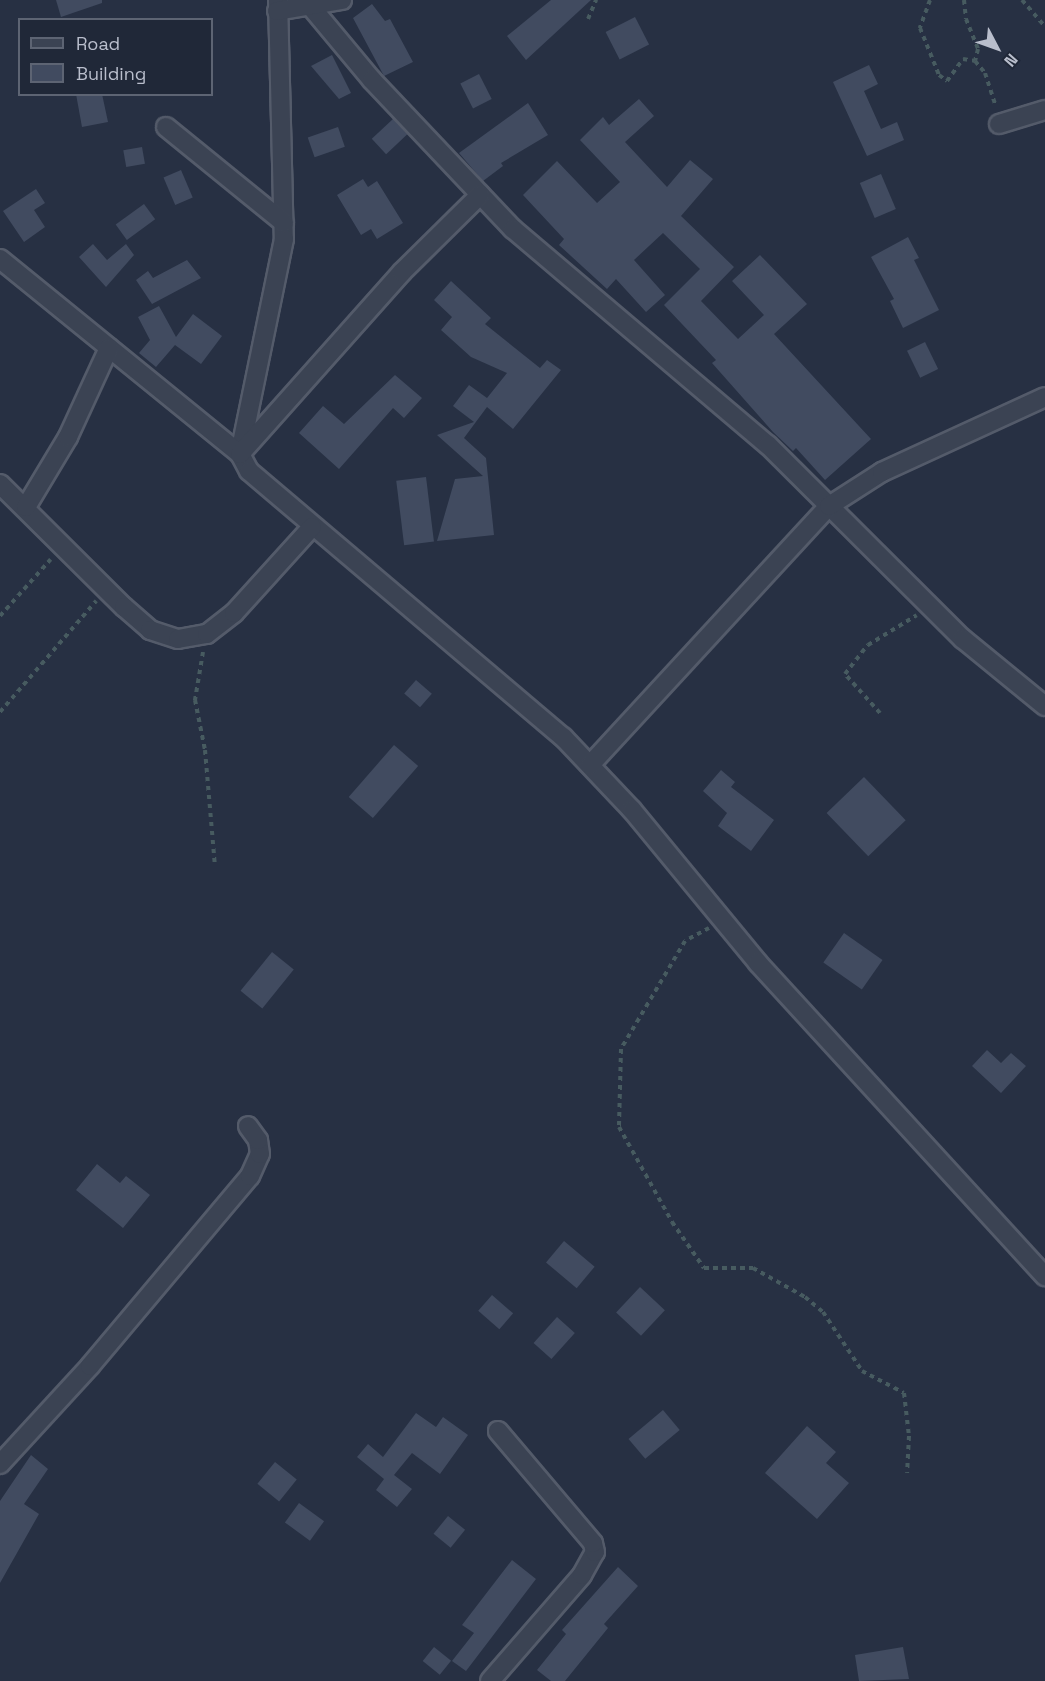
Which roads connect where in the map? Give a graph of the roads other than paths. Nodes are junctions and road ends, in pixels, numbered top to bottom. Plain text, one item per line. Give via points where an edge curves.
1 (342, 0) edge
2 (277, 6) edge
3 (312, 8) junction
4 (1045, 110) edge
5 (999, 118) road end
6 (166, 128) dead end
7 (480, 195) junction
8 (284, 223) junction
9 (0, 259) edge
10 (110, 348) junction
11 (1045, 397) edge
12 (240, 454) junction
13 (0, 484) edge
14 (829, 506) junction
15 (27, 507) junction
16 (312, 527) junction
17 (1045, 706) edge
18 (590, 765) junction
19 (248, 1126) dead end
20 (1045, 1276) edge
21 (498, 1431) dead end
22 (0, 1464) edge
23 (490, 1681) edge

1 - 3 street
2 - 3 street
2 - 8 street
3 - 7 street
4 - 5 street
6 - 8 street
7 - 12 street via 402,272
7 - 14 street via 513,229 768,445
8 - 12 street via 285,238
9 - 10 street
10 - 12 street
10 - 15 street via 68,437
11 - 14 street via 882,472
12 - 16 street via 249,471
13 - 15 street
14 - 17 street via 963,639
14 - 18 street
15 - 16 street via 150,630 178,639 207,634 234,613
16 - 18 street via 563,737
18 - 20 street via 723,921
19 - 22 street via 258,1140 260,1154 250,1176 90,1366
21 - 23 street via 593,1543 595,1552 582,1575

